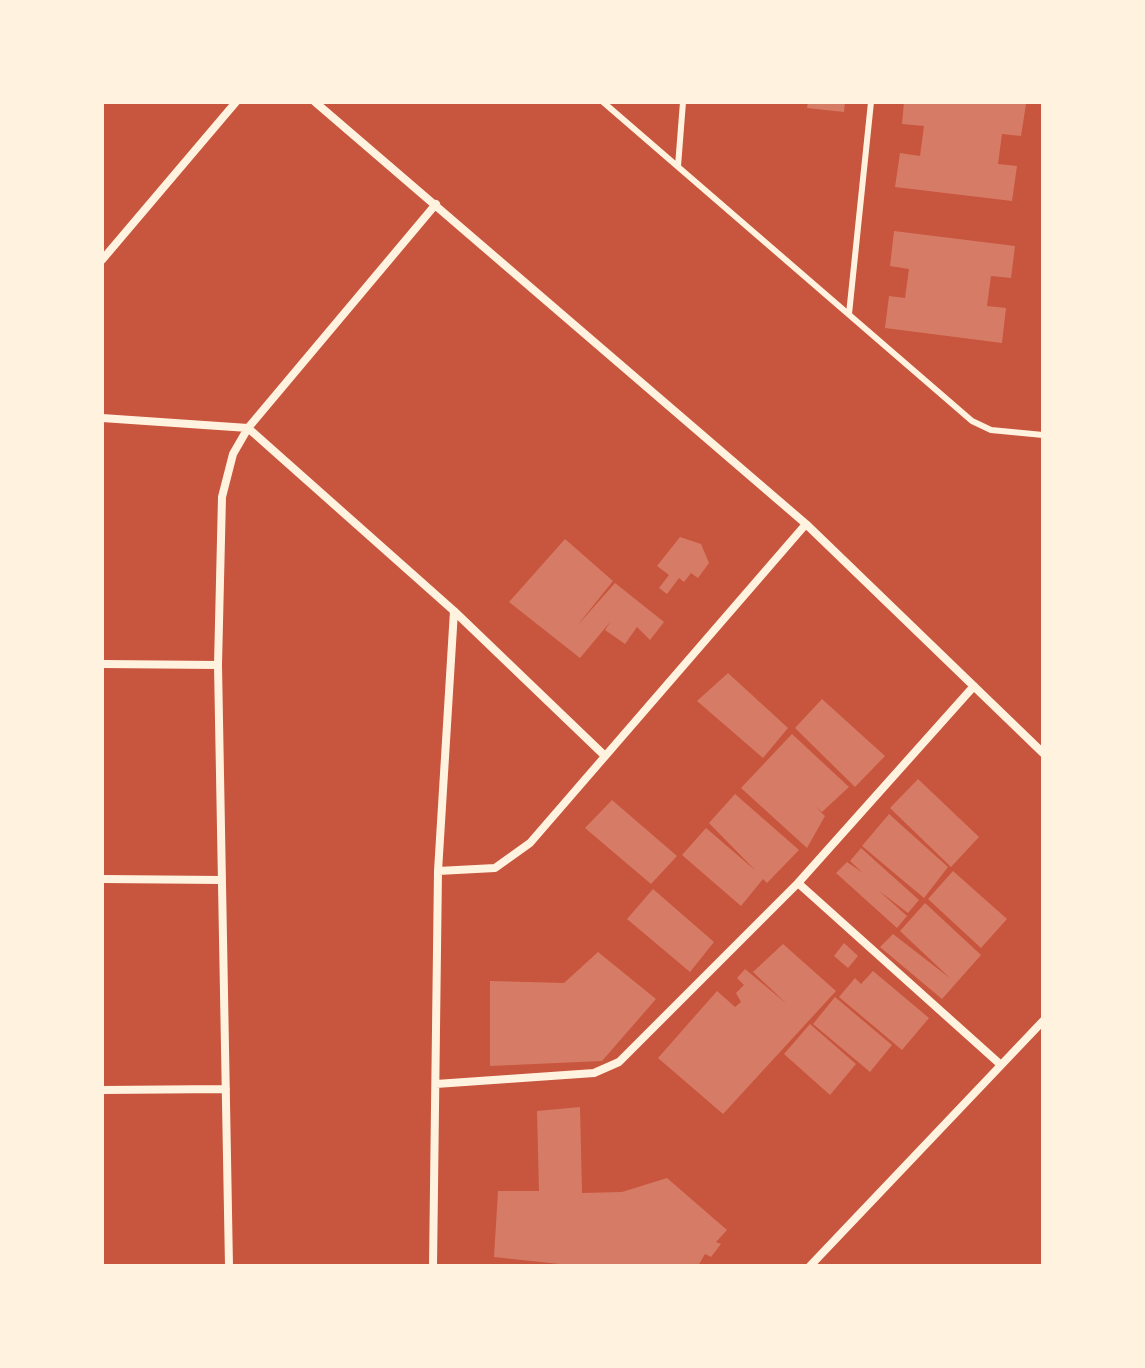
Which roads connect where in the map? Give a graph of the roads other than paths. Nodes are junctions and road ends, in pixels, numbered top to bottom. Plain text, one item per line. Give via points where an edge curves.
1 (236, 102) edge
2 (315, 102) edge
3 (603, 102) edge
4 (683, 102) edge
5 (871, 102) edge
6 (678, 167) junction
7 (436, 204) junction
8 (102, 260) edge
9 (849, 314) junction
10 (102, 418) edge
11 (248, 428) junction
12 (1043, 435) edge
13 (806, 524) junction
14 (454, 611) junction
15 (102, 664) edge
16 (218, 665) junction
17 (974, 686) junction
18 (1043, 753) edge
19 (605, 756) junction
20 (438, 871) junction
21 (102, 879) edge
22 (222, 880) junction
23 (798, 883) junction
24 (1043, 1021) edge
25 (1001, 1065) junction
26 (436, 1084) junction
27 (226, 1089) junction
28 (102, 1090) edge
29 (229, 1266) edge
30 (433, 1266) edge
31 (810, 1266) edge

1 - 8 street
2 - 7 street
3 - 6 lane
4 - 6 lane
5 - 9 lane
6 - 9 lane
7 - 11 street
7 - 13 street
9 - 12 lane via 972,421 991,430
10 - 11 street
11 - 14 street
11 - 16 street via 226,474 222,497
13 - 17 street
13 - 19 street
14 - 19 street
14 - 20 street
15 - 16 street
16 - 22 street
17 - 18 street
17 - 23 street
19 - 20 street via 512,857 476,872
20 - 26 street
21 - 22 street
22 - 27 street
23 - 25 street
23 - 26 street via 607,1070
24 - 25 street
25 - 31 street
26 - 30 street
27 - 28 street
27 - 29 street

